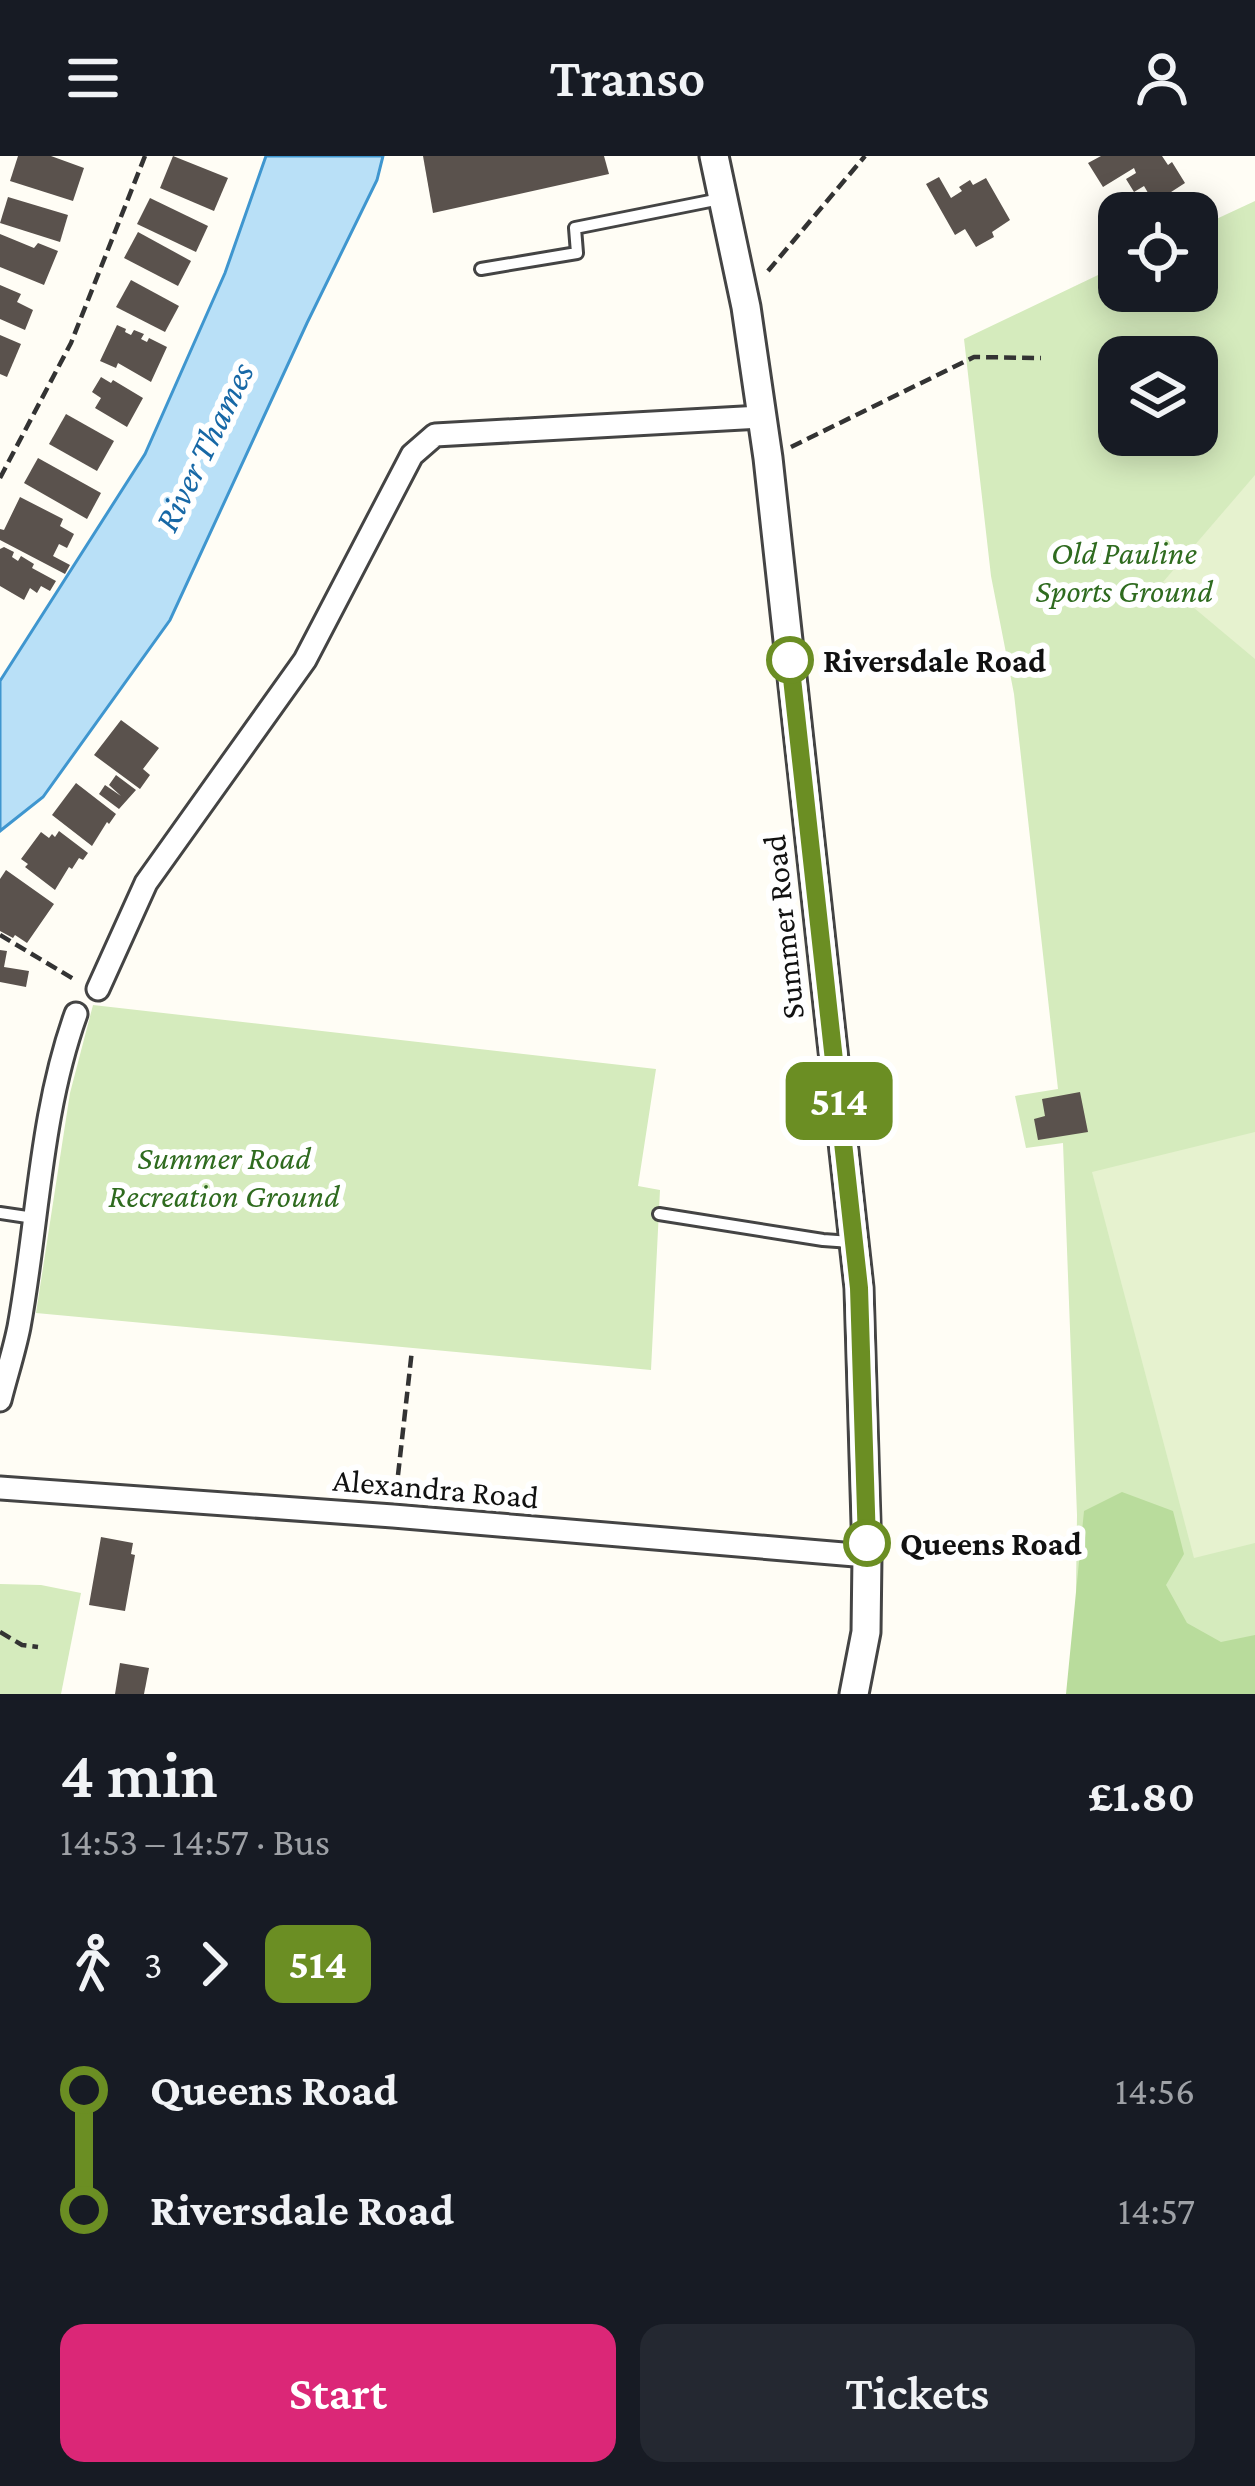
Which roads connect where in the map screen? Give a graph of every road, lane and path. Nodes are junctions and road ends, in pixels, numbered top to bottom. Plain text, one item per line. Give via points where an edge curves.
1 (145, 156) edge
2 (715, 156) edge
3 (865, 156) edge
4 (723, 199) junction
5 (481, 269) dead end
6 (742, 283) junction
7 (1040, 358) dead end
8 (761, 416) junction
9 (768, 458) junction
10 (0, 478) edge
11 (0, 934) edge
12 (98, 989) joint
13 (76, 1014) dead end
14 (0, 1213) edge
15 (658, 1214) dead end
16 (34, 1218) junction
17 (854, 1242) junction
18 (412, 1350) dead end
19 (0, 1400) edge
20 (0, 1488) edge
21 (393, 1516) junction
22 (867, 1556) junction
23 (0, 1632) edge
24 (38, 1647) dead end
25 (854, 1694) edge

1 - 10 path via 70,343
2 - 4 street, Summer Road
3 - 6 path via 760,279
4 - 5 lane via 575,229 577,253
4 - 6 street, Summer Road
6 - 8 street, Summer Road
7 - 9 path via 974,357
8 - 9 street, Summer Road
8 - 12 street via 435,435 412,455 305,660 146,883
9 - 17 street, Summer Road
11 - 12 path
13 - 16 street via 62,1052
14 - 16 lane
15 - 17 lane
16 - 19 street
17 - 22 street, Summer Road
18 - 21 path
20 - 21 street, Alexandra Road
21 - 22 street, Alexandra Road
22 - 25 street, Summer Road via 866,1632
23 - 24 path

